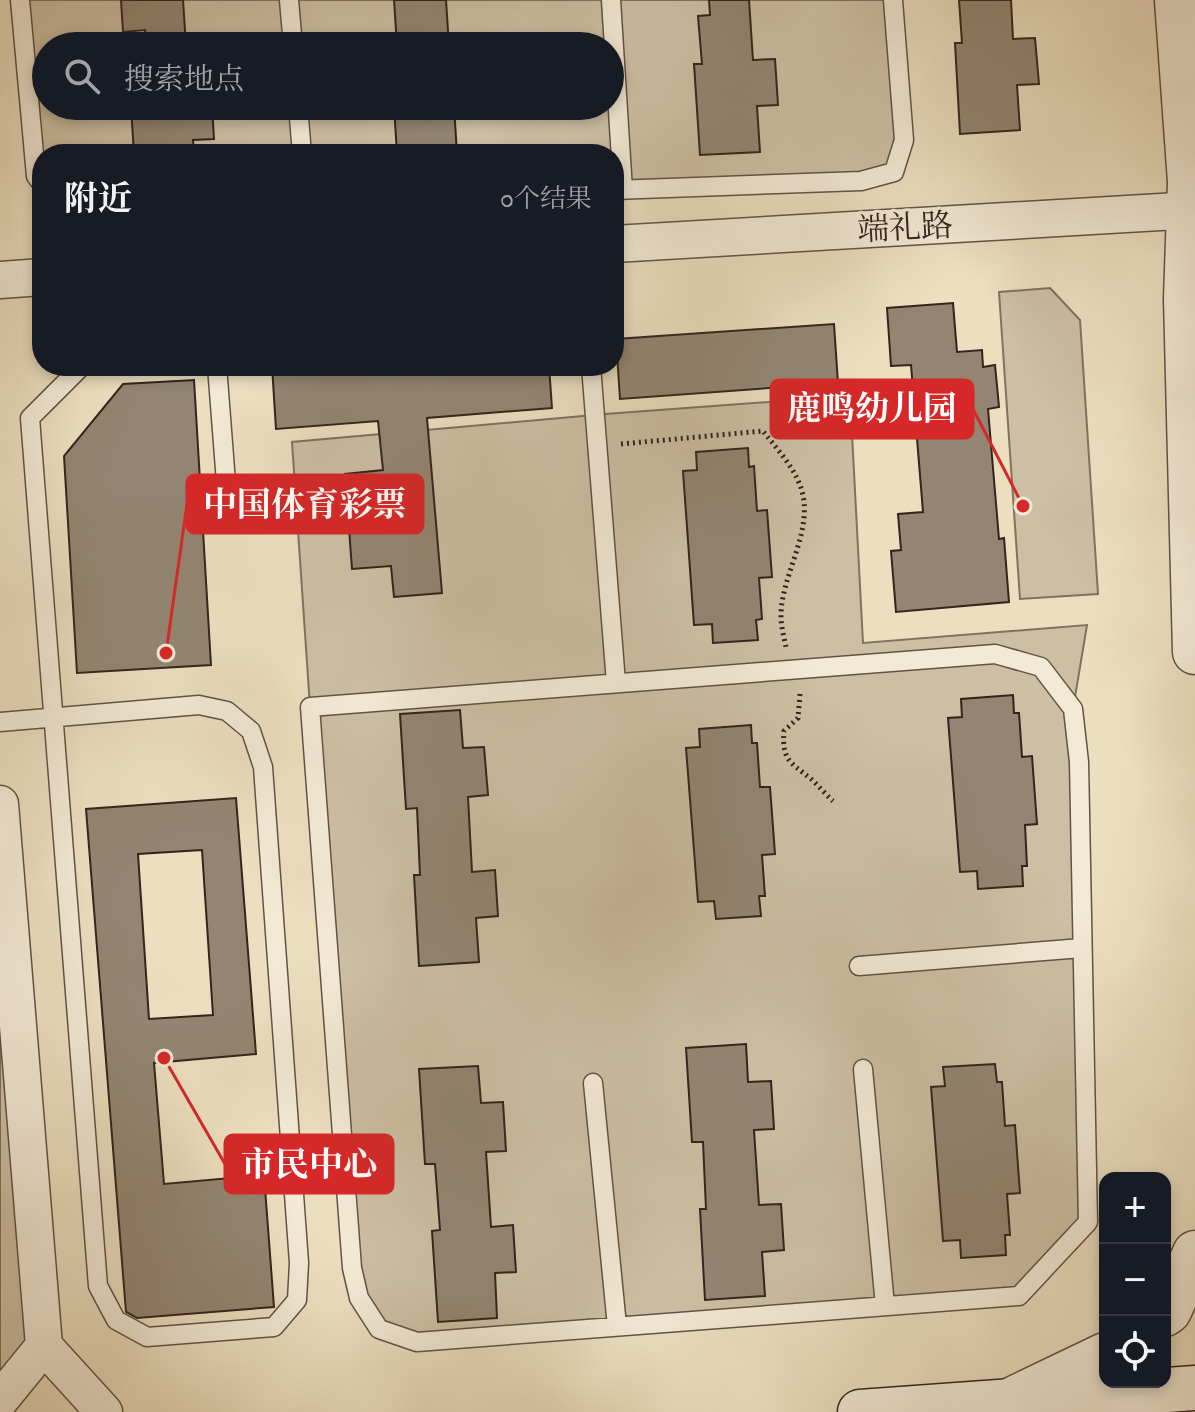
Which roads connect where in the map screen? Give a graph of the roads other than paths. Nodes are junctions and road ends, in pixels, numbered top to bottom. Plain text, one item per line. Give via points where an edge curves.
1 (20, 0) edge
2 (289, 0) edge
3 (611, 0) edge
4 (893, 0) edge
5 (1177, 0) edge
6 (292, 32) edge
7 (612, 32) edge
8 (299, 120) edge
9 (616, 120) edge
10 (33, 144) edge
11 (301, 144) edge
12 (617, 144) edge
13 (624, 190) edge
14 (1192, 210) edge
15 (624, 243) edge
16 (32, 278) edge
17 (0, 280) edge
18 (72, 376) edge
19 (218, 376) edge
20 (592, 376) edge
21 (228, 508) dead end
22 (1195, 652) edge
23 (616, 683) junction
24 (54, 717) junction
25 (0, 722) edge
26 (0, 804) edge
27 (1082, 948) junction
28 (859, 966) dead end
29 (863, 1069) dead end
30 (593, 1083) dead end
31 (1195, 1253) edge
32 (885, 1306) junction
33 (1171, 1307) edge
34 (617, 1326) junction
35 (44, 1346) junction
36 (1099, 1358) edge
37 (1195, 1388) edge
38 (0, 1400) edge
39 (1002, 1405) edge
40 (104, 1412) edge
41 (860, 1412) edge

1 - 10 lane
2 - 6 lane
3 - 7 lane
4 - 13 lane via 904,140 894,172 861,181
5 - 14 street
8 - 11 lane
9 - 12 lane
14 - 15 street, 端礼路
14 - 22 street via 1186,299
16 - 17 street
18 - 24 lane via 30,418
19 - 21 lane
20 - 23 lane
23 - 27 lane via 995,654 1041,667 1073,709 1079,762
23 - 34 lane via 310,707 352,1268 359,1298 379,1329 417,1342
24 - 24 lane via 98,1286 116,1320 147,1337 274,1327 297,1300 299,1263 263,767 251,731 227,711 199,705
24 - 25 lane
26 - 35 street
27 - 28 lane
27 - 32 lane via 1088,1222 1019,1296
29 - 32 lane
30 - 34 lane
31 - 33 street
32 - 34 lane
35 - 38 street
35 - 40 street
36 - 39 street
37 - 39 street
39 - 41 street

